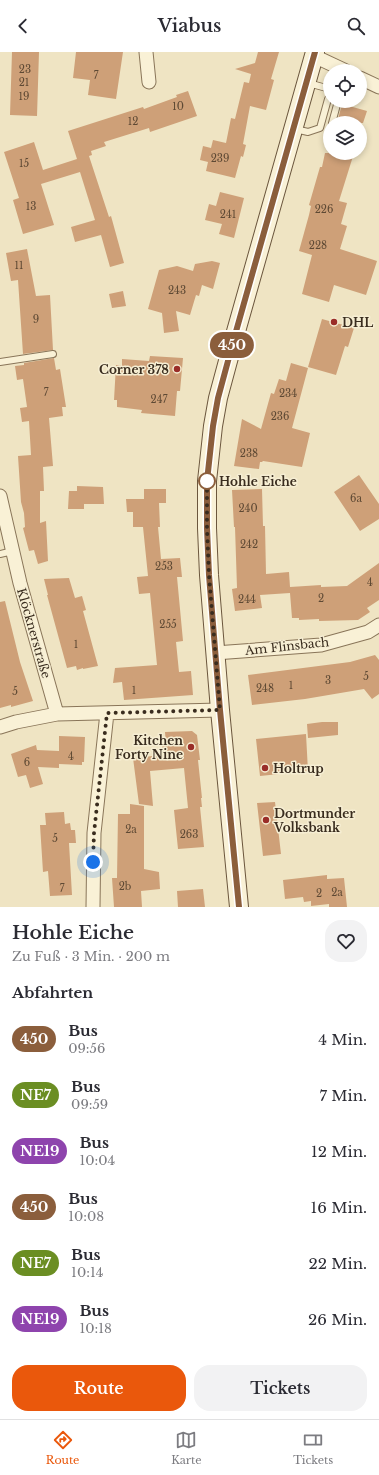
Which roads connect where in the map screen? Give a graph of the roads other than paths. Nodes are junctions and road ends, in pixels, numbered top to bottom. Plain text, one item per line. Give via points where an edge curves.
1 (146, 52) edge
2 (315, 54) edge
3 (333, 64) edge
4 (367, 81) edge
5 (149, 82) dead end
6 (307, 83) junction
7 (323, 87) edge
8 (379, 87) edge
9 (326, 108) edge
10 (323, 127) edge
11 (320, 128) junction
12 (294, 129) junction
13 (53, 354) dead end
14 (0, 362) edge
15 (0, 496) edge
16 (6, 552) edge
17 (379, 625) edge
18 (215, 653) junction
19 (220, 710) junction
20 (107, 713) junction
21 (57, 714) junction
22 (0, 727) edge
23 (93, 907) edge
24 (239, 907) edge

1 - 5 street
2 - 3 street
2 - 6 main road
4 - 8 street
6 - 7 lane
6 - 12 main road
9 - 11 lane
10 - 11 lane
11 - 12 lane via 308,132
12 - 18 main road via 235,335 213,426 207,481 207,528
13 - 14 lane
15 - 16 street, Klöcknerstraße
16 - 21 street, Klöcknerstraße via 20,583
17 - 18 street, Am Flinsbach via 368,632 321,645
18 - 19 main road
19 - 20 street
19 - 24 main road
20 - 21 street
20 - 23 street via 94,833
21 - 22 street

